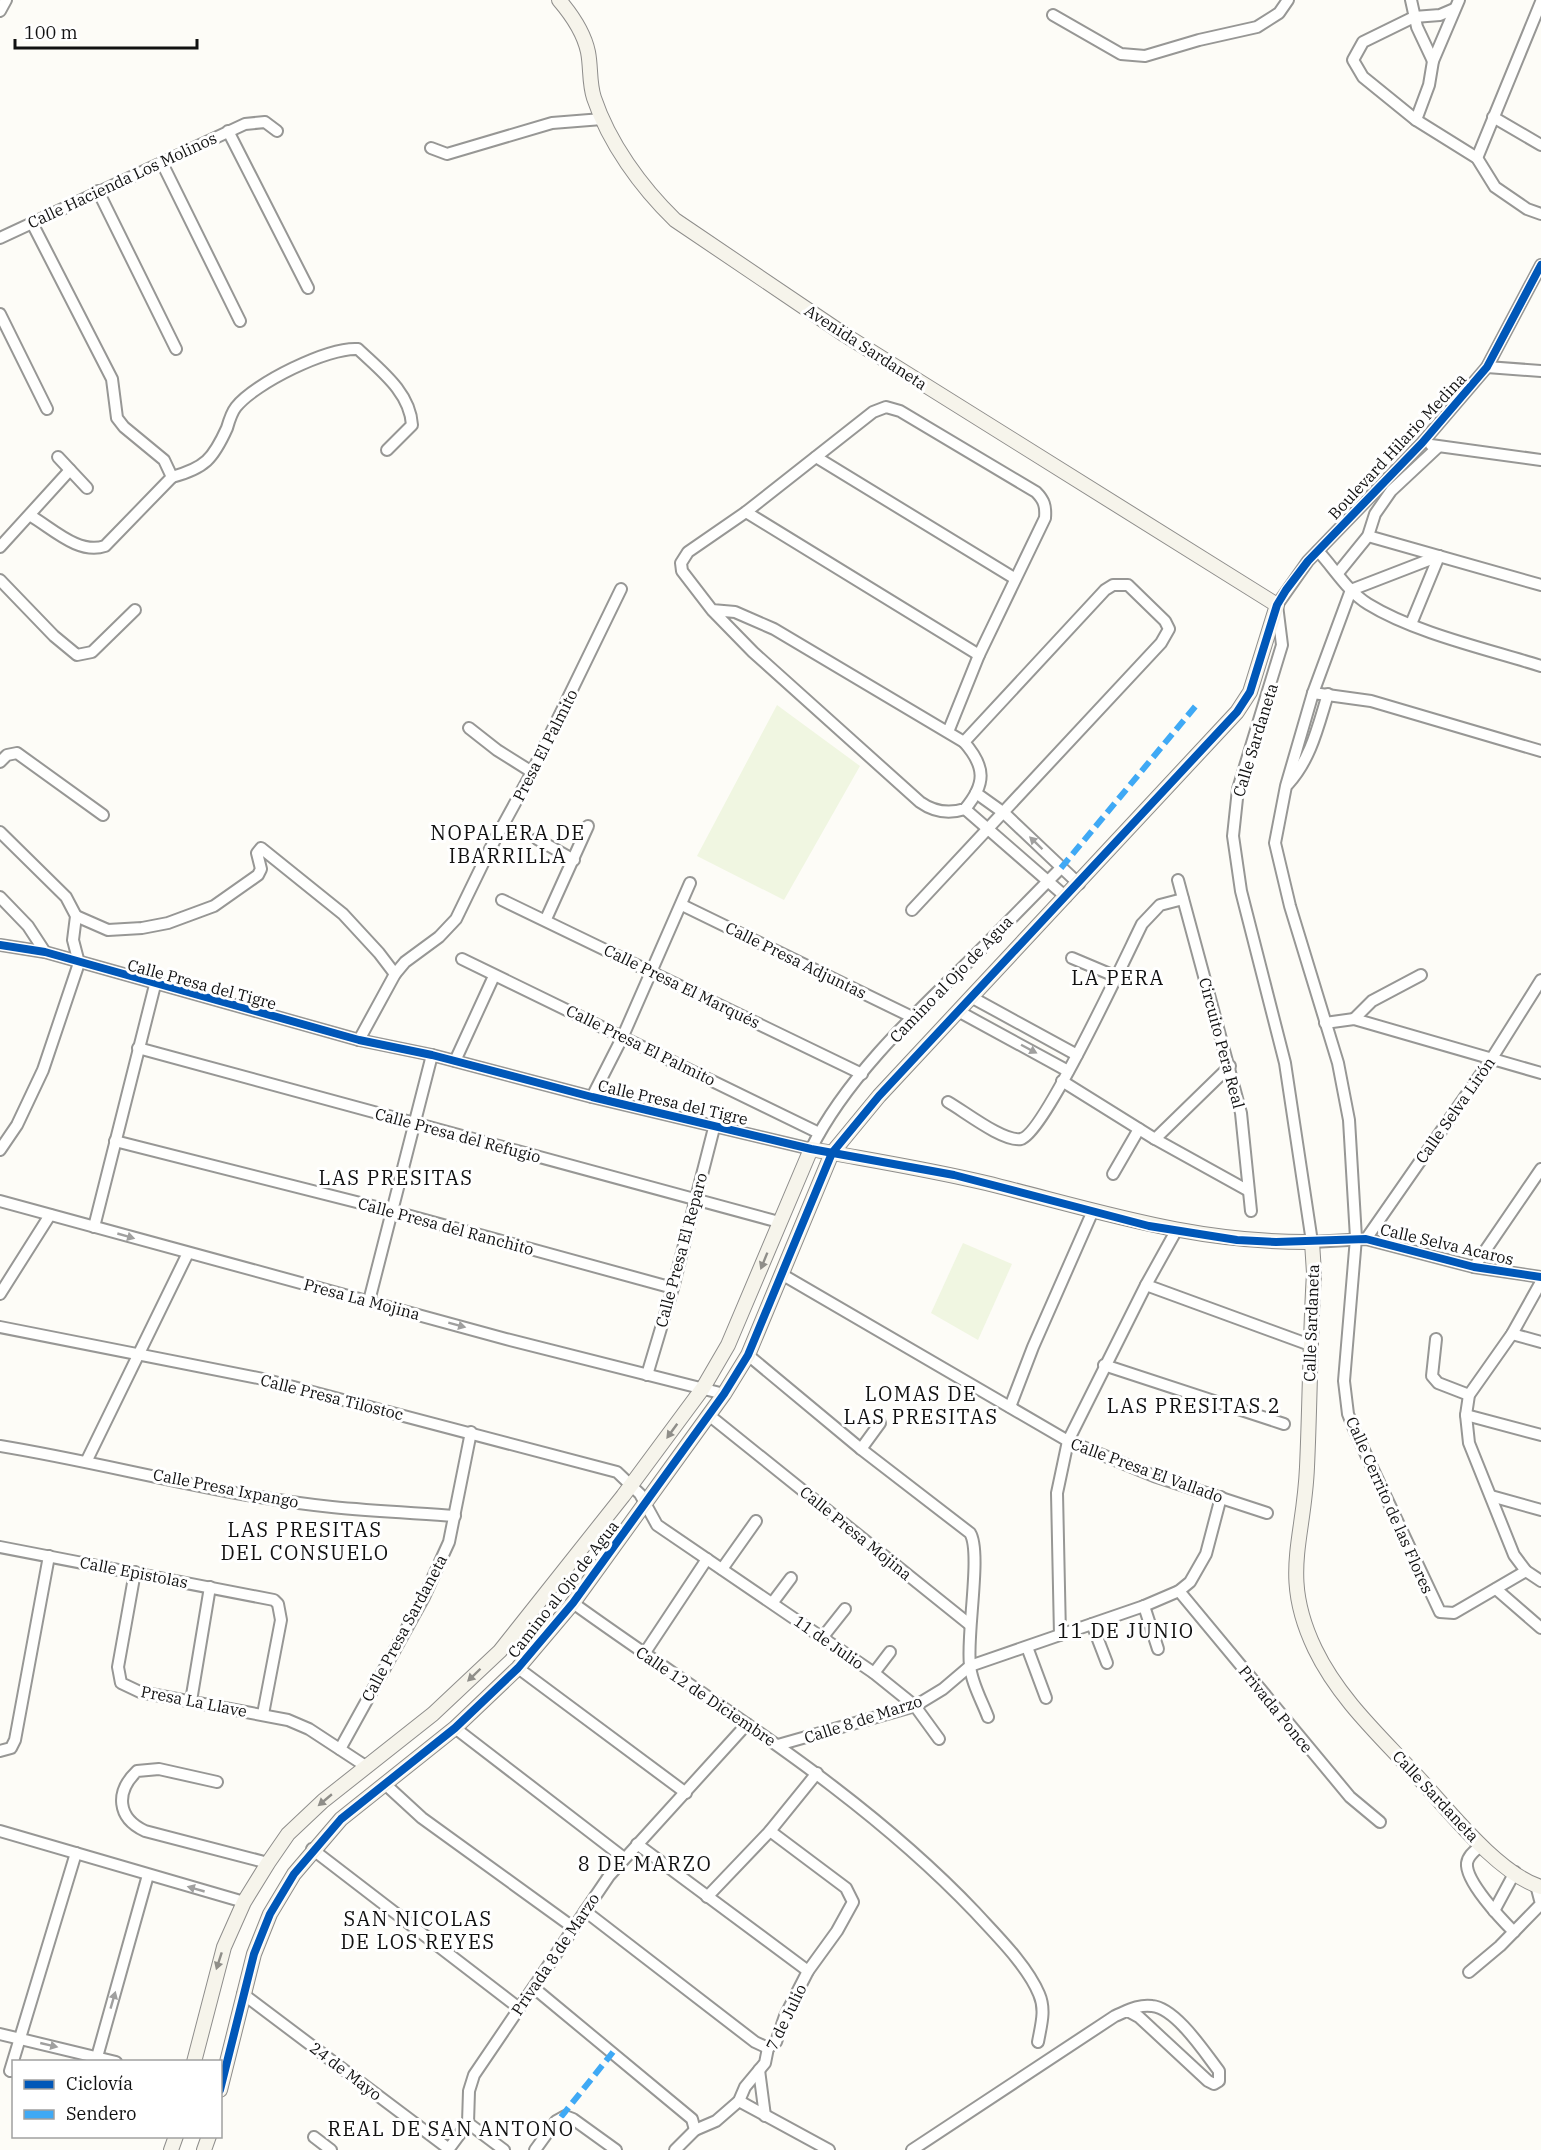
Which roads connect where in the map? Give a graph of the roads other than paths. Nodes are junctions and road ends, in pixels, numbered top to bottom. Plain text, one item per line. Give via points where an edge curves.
1 (6, 0) edge
2 (559, 0) edge
3 (1288, 0) edge
4 (1411, 0) edge
5 (1541, 2) edge
6 (1456, 5) edge
7 (0, 11) edge
8 (1053, 15) dead end
9 (1414, 17) junction
10 (1432, 61) junction
11 (1493, 117) junction
12 (602, 118) junction
13 (1416, 120) junction
14 (228, 131) junction
15 (277, 131) dead end
16 (1541, 145) edge
17 (431, 148) dead end
18 (1477, 158) junction
19 (162, 163) junction
20 (98, 191) junction
21 (1541, 214) edge
22 (32, 222) junction
23 (0, 238) edge
24 (1541, 265) edge
25 (308, 288) dead end
26 (0, 314) edge
27 (240, 321) dead end
28 (176, 349) dead end
29 (1487, 367) junction
30 (1541, 371) edge
31 (47, 409) dead end
32 (1422, 442) junction
33 (1438, 447) junction
34 (387, 450) dead end
35 (58, 457) dead end
36 (816, 457) junction
37 (1541, 459) edge
38 (70, 470) junction
39 (172, 477) junction
40 (87, 488) dead end
41 (746, 512) junction
42 (32, 516) junction
43 (1368, 536) junction
44 (0, 547) edge
45 (1317, 551) junction
46 (1439, 556) junction
47 (1338, 573) junction
48 (1014, 578) junction
49 (0, 580) edge
50 (1541, 585) edge
51 (621, 588) dead end
52 (1351, 590) junction
53 (1277, 604) junction
54 (135, 610) dead end
55 (712, 610) junction
56 (1411, 624) junction
57 (979, 655) junction
58 (1541, 666) edge
59 (1313, 693) junction
60 (1329, 694) junction
61 (469, 728) dead end
62 (948, 732) junction
63 (964, 742) junction
64 (1541, 751) edge
65 (0, 762) edge
66 (532, 772) junction
67 (1286, 786) junction
68 (976, 793) junction
69 (965, 809) junction
70 (1004, 813) junction
71 (103, 815) dead end
72 (588, 826) dead end
73 (989, 829) junction
74 (0, 832) edge
75 (537, 839) dead end
76 (574, 860) junction
77 (1061, 868) junction
78 (1049, 880) junction
79 (1178, 880) dead end
80 (690, 882) dead end
81 (1079, 884) junction
82 (0, 897) edge
83 (1066, 897) junction
84 (1184, 899) junction
85 (502, 900) dead end
86 (682, 905) junction
87 (912, 910) dead end
88 (76, 916) junction
89 (546, 919) junction
90 (0, 945) edge
91 (45, 952) junction
92 (1072, 958) dead end
93 (462, 960) dead end
94 (79, 963) junction
95 (652, 971) junction
96 (395, 974) junction
97 (1421, 975) dead end
98 (494, 976) junction
99 (1117, 976) junction
100 (1541, 980) edge
101 (155, 985) junction
102 (971, 997) junction
103 (958, 1011) junction
104 (910, 1016) junction
105 (1353, 1019) junction
106 (1325, 1023) junction
107 (623, 1035) junction
108 (359, 1040) junction
109 (138, 1048) junction
110 (432, 1055) junction
111 (1077, 1055) junction
112 (1492, 1058) junction
113 (455, 1061) junction
114 (1230, 1066) junction
115 (1068, 1071) junction
116 (1541, 1073) edge
117 (862, 1074) junction
118 (1062, 1081) junction
119 (592, 1097) junction
120 (948, 1102) dead end
121 (415, 1124) junction
122 (715, 1124) junction
123 (1139, 1129) junction
124 (819, 1132) junction
125 (1155, 1138) junction
126 (115, 1141) junction
127 (811, 1149) junction
128 (0, 1150) edge
129 (832, 1153) junction
130 (1541, 1169) edge
131 (1113, 1174) dead end
132 (1247, 1190) junction
133 (695, 1198) junction
134 (0, 1201) edge
135 (392, 1211) junction
136 (1251, 1211) dead end
137 (1092, 1213) junction
138 (50, 1215) junction
139 (779, 1222) junction
140 (94, 1227) junction
141 (1176, 1231) junction
142 (1356, 1239) junction
143 (1319, 1242) junction
144 (188, 1253) junction
145 (1474, 1267) junction
146 (783, 1275) junction
147 (1541, 1277) edge
148 (1541, 1282) edge
149 (1146, 1285) junction
150 (673, 1288) junction
151 (0, 1294) edge
152 (369, 1301) junction
153 (0, 1327) edge
154 (1512, 1334) junction
155 (1436, 1339) dead end
156 (1541, 1342) edge
157 (1310, 1346) junction
158 (140, 1353) junction
159 (748, 1355) junction
160 (1104, 1365) junction
161 (647, 1375) junction
162 (703, 1388) junction
163 (724, 1394) junction
164 (1469, 1395) junction
165 (1010, 1407) junction
166 (1466, 1415) junction
167 (710, 1416) junction
168 (880, 1423) dead end
169 (1284, 1424) dead end
170 (471, 1432) junction
171 (1541, 1434) edge
172 (1068, 1441) junction
173 (0, 1446) edge
174 (861, 1449) junction
175 (87, 1460) junction
176 (632, 1485) junction
177 (1221, 1497) junction
178 (1491, 1497) junction
179 (646, 1504) junction
180 (1541, 1510) edge
181 (1267, 1513) dead end
182 (454, 1516) junction
183 (756, 1521) dead end
184 (0, 1547) edge
185 (48, 1556) junction
186 (707, 1559) junction
187 (722, 1569) junction
188 (135, 1572) junction
189 (1526, 1572) junction
190 (791, 1578) dead end
191 (1541, 1581) edge
192 (210, 1587) junction
193 (1497, 1589) junction
194 (1179, 1591) junction
195 (773, 1602) junction
196 (573, 1603) junction
197 (1144, 1606) junction
198 (845, 1609) dead end
199 (969, 1624) junction
200 (1092, 1624) junction
201 (1541, 1628) edge
202 (1060, 1635) junction
203 (822, 1638) junction
204 (1027, 1647) junction
205 (1158, 1648) dead end
206 (890, 1652) dead end
207 (644, 1654) junction
208 (1107, 1663) dead end
209 (970, 1666) junction
210 (518, 1668) junction
211 (874, 1673) junction
212 (1046, 1698) dead end
213 (191, 1701) junction
214 (915, 1706) junction
215 (263, 1714) junction
216 (988, 1718) dead end
217 (747, 1725) junction
218 (455, 1728) junction
219 (939, 1739) dead end
220 (778, 1745) junction
221 (340, 1749) junction
222 (0, 1751) edge
223 (367, 1767) junction
224 (817, 1773) junction
225 (217, 1782) dead end
226 (385, 1784) junction
227 (686, 1793) junction
228 (1380, 1822) dead end
229 (0, 1831) edge
230 (770, 1831) junction
231 (637, 1844) junction
232 (1481, 1845) junction
233 (312, 1849) junction
234 (76, 1853) junction
235 (624, 1858) junction
236 (268, 1863) junction
237 (1515, 1872) junction
238 (148, 1875) junction
239 (1539, 1886) edge
240 (707, 1897) junction
241 (244, 1902) junction
242 (585, 1911) junction
243 (1494, 1911) junction
244 (574, 1928) junction
245 (1514, 1932) junction
246 (808, 1971) junction
247 (1469, 1972) dead end
248 (534, 1988) junction
249 (243, 1994) junction
250 (519, 2008) junction
251 (1128, 2011) junction
252 (0, 2034) edge
253 (21, 2039) junction
254 (1038, 2042) dead end
255 (768, 2048) junction
256 (97, 2057) junction
257 (14, 2060) edge
258 (111, 2060) edge
259 (194, 2060) edge
260 (12, 2065) edge
261 (759, 2070) junction
262 (10, 2071) dead end
263 (222, 2082) edge
264 (739, 2101) junction
265 (765, 2116) junction
266 (468, 2123) junction
267 (695, 2130) junction
268 (314, 2137) dead end
269 (448, 2149) edge
270 (331, 2150) edge
271 (504, 2150) edge
272 (535, 2150) edge
273 (616, 2150) edge
274 (675, 2150) edge
275 (829, 2150) edge
276 (912, 2150) edge

1 - 7 street
2 - 12 street, Avenida Sardaneta via 581,33 588,52 592,95
3 - 8 street via 1279,13 1257,27 1199,39 1145,57 1121,54
4 - 9 street
5 - 11 street
6 - 9 street via 1440,15
6 - 10 street
9 - 10 street
9 - 13 street via 1363,42 1353,60 1363,77
10 - 13 street via 1429,85
11 - 16 street
11 - 18 street
12 - 17 street via 552,123 447,154
12 - 53 street, Avenida Sardaneta via 651,196 675,220 845,336
13 - 18 street
14 - 15 street, Calle Hacienda Los Molinos via 265,122
14 - 19 street, Calle Hacienda Los Molinos
14 - 25 street
18 - 21 street via 1495,187
19 - 20 street, Calle Hacienda Los Molinos
19 - 27 street
20 - 22 street, Calle Hacienda Los Molinos
20 - 28 street
22 - 23 street, Calle Hacienda Los Molinos
22 - 39 street via 112,379 117,418 164,460
24 - 29 street, Boulevard Hilario Medina
26 - 31 street
29 - 30 street
29 - 32 street, Boulevard Hilario Medina
32 - 33 street
32 - 45 street, Boulevard Hilario Medina
33 - 37 street
33 - 43 street via 1391,491 1375,514
34 - 39 street via 412,425 411,414 397,387 358,349 346,348 278,375 246,398 235,408 218,447 205,465
35 - 38 street
36 - 41 street
36 - 48 street
36 - 48 street via 873,412 893,408 1036,492 1042,499 1045,518
38 - 40 street
38 - 42 street
39 - 42 street via 105,546 96,549 78,545
41 - 55 street via 683,557 682,571
41 - 57 street
42 - 44 street
43 - 46 street
43 - 47 street
45 - 47 street
45 - 53 street, Boulevard Hilario Medina
46 - 50 street
46 - 52 street
46 - 56 street
47 - 52 street
48 - 57 street
49 - 54 street via 77,655 92,652
51 - 66 street, Presa El Palmito
52 - 56 street via 1367,604
52 - 59 street
53 - 81 street, Camino al Ojo de Agua via 1250,692 1237,712
53 - 143 street, Calle Sardaneta via 1282,645 1238,789 1233,836 1241,891 1285,1063
55 - 62 street via 735,612 774,628
55 - 69 street via 753,652 920,802 944,812
56 - 58 street
57 - 62 street
59 - 60 street
59 - 67 street
60 - 64 street via 1371,701
60 - 67 street via 1308,754 1300,771
61 - 66 street
62 - 63 street
63 - 68 street via 974,753 982,776
63 - 70 street via 1113,585 1128,585 1165,621 1168,629 1161,643
65 - 71 street via 17,753
66 - 96 street, Presa El Palmito via 456,919
67 - 106 street via 1275,843
68 - 69 street
68 - 70 street
69 - 73 street
70 - 73 street
77 -> 70 street
72 - 76 street
73 - 78 street
73 - 87 street
74 - 88 street via 51,879
75 - 76 street
76 - 89 street
77 - 78 street, Camino al Ojo de Agua
77 - 81 street
78 - 83 street
78 - 104 street, Camino al Ojo de Agua
79 - 84 street, Circuito Pera Real
80 - 86 street
81 - 83 street, Camino al Ojo de Agua
82 - 91 street via 28,926
83 - 102 street, Camino al Ojo de Agua
84 - 99 street via 1160,905 1150,913
84 - 114 street, Circuito Pera Real
85 - 89 street, Calle Presa El Marqués
86 - 95 street
86 - 104 street, Calle Presa Adjuntas
88 - 94 street via 73,940
88 - 96 street via 108,930 168,923 214,906 258,875 261,861 257,853 261,849 343,914
89 - 95 street, Calle Presa El Marqués
90 - 91 street, Calle Presa del Tigre
91 - 94 street, Calle Presa del Tigre
92 - 99 street
93 - 98 street, Calle Presa El Palmito
94 - 101 street, Calle Presa del Tigre
94 - 128 street via 43,1070 17,1125
95 - 107 street
95 - 117 street, Calle Presa El Marqués
96 - 108 street, Presa El Palmito
97 - 105 street via 1372,1000
98 - 107 street, Calle Presa El Palmito
98 - 113 street
99 - 111 street
100 - 112 street, Calle Selva Lirón
101 - 108 street, Calle Presa del Tigre
101 - 109 street
102 - 103 street, Camino al Ojo de Agua
102 - 111 street
103 -> 115 street
103 - 129 street, Camino al Ojo de Agua
104 - 117 street, Camino al Ojo de Agua
105 - 106 street
105 - 112 street
106 - 142 street via 1349,1120
107 - 119 street
107 - 124 street, Calle Presa El Palmito
108 - 110 street, Calle Presa del Tigre
109 - 121 street, Calle Presa del Refugio
109 - 126 street
110 - 113 street, Calle Presa del Tigre
110 - 121 street
111 - 115 street
112 - 116 street
112 - 142 street, Calle Selva Lirón
113 - 119 street, Calle Presa del Tigre
114 - 125 street
114 - 132 street, Circuito Pera Real via 1241,1113
115 - 118 street
117 - 124 street, Camino al Ojo de Agua
118 - 120 street via 1031,1134 1019,1139 1012,1139
118 - 123 street
119 - 122 street, Calle Presa del Tigre
121 - 133 street, Calle Presa del Refugio
121 - 135 street
122 - 127 street, Calle Presa del Tigre
122 - 133 street, Calle Presa El Reparo
123 - 125 street
123 - 131 street
124 - 127 street, Camino al Ojo de Agua
125 - 132 street
126 - 135 street, Calle Presa del Ranchito
126 - 140 street
127 - 129 street, Calle Presa del Tigre
127 - 139 street, Camino al Ojo de Agua
129 - 137 street, Calle Presa del Tigre via 954,1175
129 - 146 street, Camino al Ojo de Agua
130 - 145 street
132 - 136 street, Circuito Pera Real
133 - 139 street, Calle Presa del Refugio
133 - 150 street, Calle Presa El Reparo
134 - 138 street, Presa La Mojina
135 - 150 street, Calle Presa del Ranchito
135 - 152 street
137 - 141 street, Calle Presa del Tigre
137 - 165 street
138 - 140 street, Presa La Mojina
138 - 151 street
139 -> 162 street, Camino al Ojo de Agua via 741,1316
140 -> 144 street, Presa La Mojina
141 - 143 street, Calle Presa del Tigre via 1237,1240
141 - 149 street
142 - 143 street, Calle Presa del Tigre
142 - 145 street, Calle Selva Acaros
142 - 193 street, Calle Cerrito de las Flores via 1344,1381 1348,1414 1436,1609 1443,1614 1454,1613
143 - 157 street, Calle Sardaneta
144 - 152 street, Presa La Mojina
144 - 158 street
145 - 147 street, Calle Selva Acaros
146 - 159 street, Camino al Ojo de Agua
146 - 165 street, Calle Presa El Vallado
148 - 154 street
149 - 157 street
149 - 160 street
150 - 161 street, Calle Presa El Reparo
152 -> 161 street, Presa La Mojina
153 - 158 street, Calle Presa Tilostoc
154 - 156 street
154 - 164 street
155 - 164 street via 1431,1371 1438,1383
157 - 232 street, Calle Sardaneta via 1307,1468 1295,1559 1297,1599 1304,1621 1328,1674 1349,1702
158 - 170 street, Calle Presa Tilostoc via 263,1379
158 - 175 street
159 - 163 street, Camino al Ojo de Agua
159 - 174 street
160 - 169 street
160 - 172 street
161 - 162 street, Presa La Mojina
162 - 163 street, Presa La Mojina
162 -> 176 street, Camino al Ojo de Agua
163 - 167 street, Camino al Ojo de Agua
164 - 166 street
165 - 172 street, Calle Presa El Vallado
166 - 171 street
166 - 178 street via 1469,1443
167 - 179 street, Camino al Ojo de Agua
167 - 199 street, Calle Presa Mojina
168 - 174 street
170 - 176 street, Calle Presa Tilostoc via 617,1472
170 - 182 street, Calle Presa Sardaneta
172 - 177 street, Calle Presa El Vallado
172 - 202 street via 1057,1493
173 - 175 street, Calle Presa Ixpango
174 - 199 street via 974,1539
175 - 182 street, Calle Presa Ixpango via 311,1504
176 - 179 street, Calle Presa Tilostoc
176 -> 223 street, Camino al Ojo de Agua via 500,1651 433,1714
177 - 181 street, Calle Presa El Vallado
177 - 194 street, Calle 8 de Marzo via 1206,1554 1190,1582
178 - 180 street
178 - 189 street via 1514,1555
179 - 186 street, 11 de Julio via 657,1525
179 - 196 street, Camino al Ojo de Agua
182 - 221 street, Calle Presa Sardaneta via 441,1562
183 - 187 street
184 - 185 street, Calle Epistolas
185 - 188 street, Calle Epistolas
185 - 222 street via 15,1740 11,1748
186 - 187 street, 11 de Julio
186 - 207 street
187 - 195 street, 11 de Julio
188 - 192 street, Calle Epistolas
188 - 213 street, Presa La Llave via 118,1667 121,1683 140,1692
189 - 191 street
189 - 193 street
190 - 195 street
192 - 213 street
192 - 215 street, Calle Epistolas via 279,1604 281,1620
193 - 201 street
194 - 197 street, Calle 8 de Marzo
194 - 228 street, Privada Ponce via 1350,1797
195 - 203 street, 11 de Julio
196 - 207 street, Calle 12 de Diciembre
196 - 210 street, Camino al Ojo de Agua
197 - 200 street, Calle 8 de Marzo
197 - 205 street
198 - 203 street
199 - 209 street
200 - 202 street, Calle 8 de Marzo
200 - 208 street
202 - 204 street, Calle 8 de Marzo
203 - 211 street, 11 de Julio
204 - 209 street, Calle 8 de Marzo
204 - 212 street
206 - 211 street
207 - 217 street, Calle 12 de Diciembre
209 - 214 street, Calle 8 de Marzo
209 - 216 street
210 - 218 street, Camino al Ojo de Agua
210 - 227 street
211 - 214 street, 11 de Julio
213 - 215 street, Presa La Llave
214 - 219 street, 11 de Julio
214 - 220 street, Calle 8 de Marzo
215 - 221 street, Presa La Llave via 309,1729
217 - 220 street, Calle 12 de Diciembre
217 - 227 street, Privada 8 de Marzo
218 - 226 street, Camino al Ojo de Agua
218 - 235 street
220 - 224 street, Calle 12 de Diciembre
221 - 223 street, Presa La Llave
223 -> 236 street, Camino al Ojo de Agua via 288,1834
224 - 230 street
224 - 254 street, Calle 12 de Diciembre via 919,1858 1006,1945 1038,1992 1044,2011
225 - 236 street via 159,1769 137,1771 122,1799 124,1812 128,1821 145,1831
226 - 233 street, Camino al Ojo de Agua via 341,1819
226 - 244 street via 422,1818
227 - 231 street, Privada 8 de Marzo
229 - 234 street
230 - 240 street
230 - 246 street, 7 de Julio via 846,1888 852,1897 851,1907 837,1931
231 - 235 street, Privada 8 de Marzo
231 - 240 street
232 - 237 street, Calle Sardaneta
232 - 243 street via 1467,1865 1469,1875
233 - 249 street, Camino al Ojo de Agua via 270,1914
233 - 250 street
234 - 238 street
234 - 253 street
235 - 242 street, Privada 8 de Marzo
236 - 241 street, Camino al Ojo de Agua
237 - 239 street, Calle Sardaneta
237 - 243 street
241 -> 238 street
256 -> 238 street
239 - 245 street via 1541,1904
240 - 246 street
241 -> 259 street, Camino al Ojo de Agua via 212,1982
242 - 244 street, Privada 8 de Marzo
242 - 255 street
243 - 245 street
244 - 248 street, Privada 8 de Marzo
245 - 247 street
246 - 255 street, 7 de Julio via 776,2043
248 - 250 street, Privada 8 de Marzo
248 - 267 street via 692,2119
249 - 263 street, Camino al Ojo de Agua
249 - 269 street, 24 de Mayo
250 - 266 street, Privada 8 de Marzo via 474,2075
251 - 251 street via 1208,2081 1220,2081 1219,2071 1169,2012 1154,2006
251 - 276 street
252 - 253 street
253 -> 256 street
253 - 257 street
255 - 261 street, 7 de Julio
256 - 258 street
260 - 262 street
261 - 264 street, 7 de Julio
261 - 265 street
264 - 265 street
264 - 267 street, 7 de Julio via 716,2121
265 - 275 street
266 - 269 street
266 - 271 street
267 - 274 street, 7 de Julio
268 - 270 street
272 - 273 street via 561,2117 573,2119

